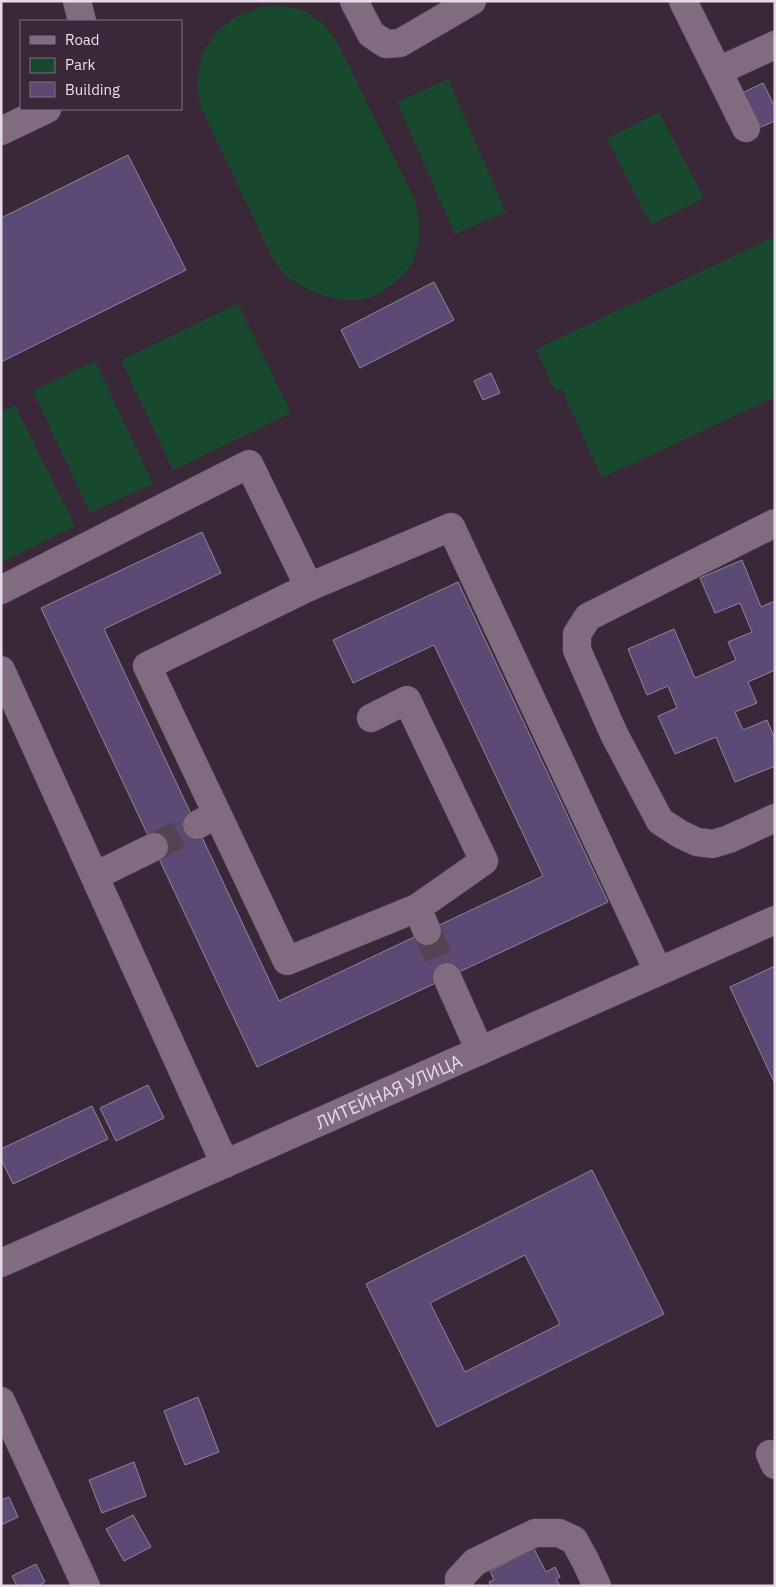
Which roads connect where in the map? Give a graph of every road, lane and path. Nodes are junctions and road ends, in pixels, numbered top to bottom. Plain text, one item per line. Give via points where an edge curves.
1 (77, 1) edge
2 (354, 1) edge
3 (472, 1) edge
4 (683, 1) edge
5 (82, 20) edge
6 (775, 44) edge
7 (718, 71) junction
8 (45, 110) edge
9 (746, 128) dead end
10 (1, 131) edge
11 (775, 523) edge
12 (309, 587) junction
13 (1, 590) edge
14 (1, 670) edge
15 (371, 718) dead end
16 (775, 818) edge
17 (154, 847) tunnel mouth
18 (95, 876) junction
19 (775, 920) edge
20 (658, 971) junction
21 (447, 977) tunnel mouth
22 (480, 1051) junction
23 (225, 1164) junction
24 (1, 1263) edge
25 (1, 1401) edge
26 (86, 1586) edge
27 (459, 1586) edge
28 (597, 1586) edge

1 - 5 street
2 - 3 street via 371,34 386,44 400,43
4 - 7 street
6 - 7 street
7 - 9 street
8 - 10 street
11 - 16 street via 588,617 577,634 577,650 610,726 660,821 696,842 713,844
12 - 13 street via 249,464
12 - 15 street via 147,666 207,820 287,960 422,919 484,861 407,700
12 - 20 street via 451,527
14 - 18 street
17 - 18 street
18 - 23 street
19 - 20 street, ЛИТЕЙНАЯ УЛИЦА
20 - 22 street, ЛИТЕЙНАЯ УЛИЦА
21 - 22 street
22 - 23 street, ЛИТЕЙНАЯ УЛИЦА
23 - 24 street, ЛИТЕЙНАЯ УЛИЦА
25 - 26 street
27 - 28 street via 459,1578 475,1562 535,1533 559,1533 574,1540

